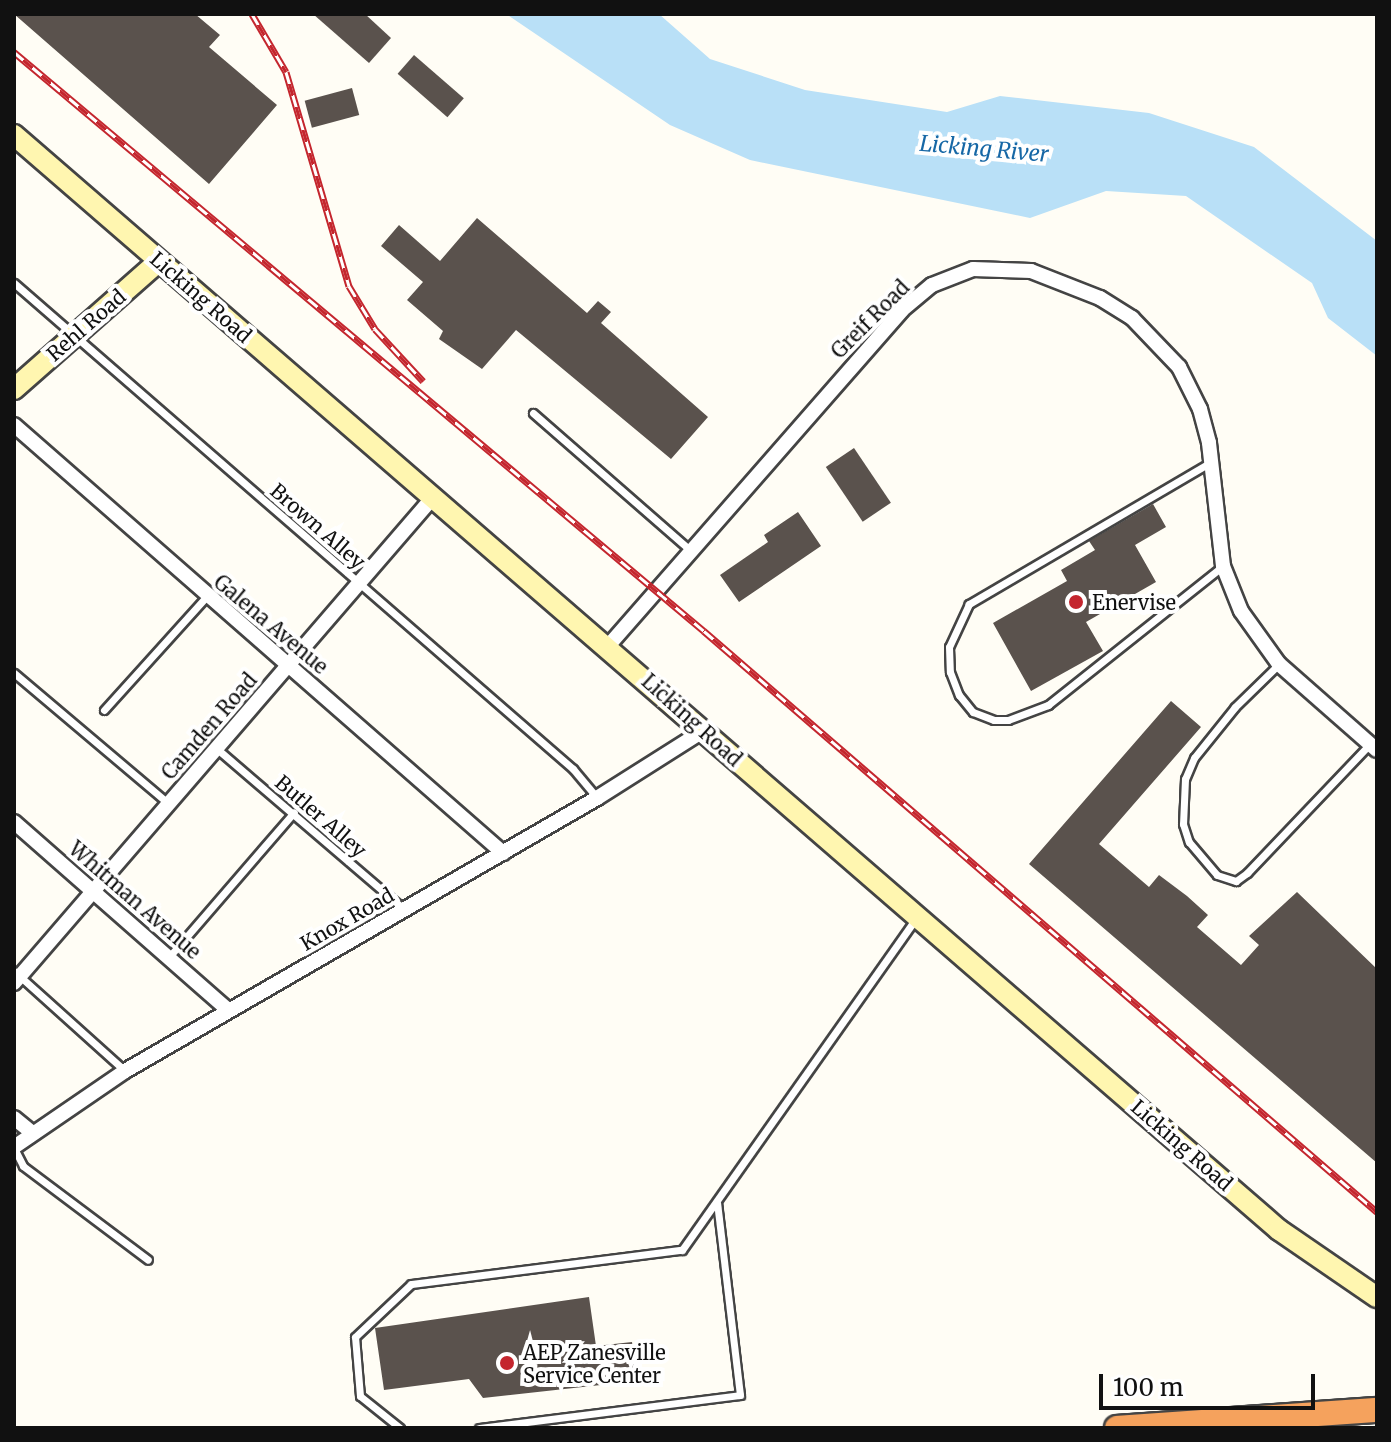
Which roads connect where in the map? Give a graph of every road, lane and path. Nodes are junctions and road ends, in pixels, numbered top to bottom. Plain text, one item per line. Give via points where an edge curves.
1 (14, 135) edge
2 (159, 261) junction
3 (14, 283) edge
4 (74, 336) junction
5 (14, 389) edge
6 (533, 413) dead end
7 (14, 425) edge
8 (1211, 462) junction
9 (434, 496) junction
10 (691, 551) junction
11 (1223, 566) junction
12 (359, 583) junction
13 (206, 597) junction
14 (609, 645) junction
15 (1279, 664) junction
16 (287, 665) junction
17 (14, 673) edge
18 (104, 710) dead end
19 (703, 731) junction
20 (1373, 747) edge
21 (216, 748) junction
22 (597, 798) junction
23 (169, 803) junction
24 (294, 812) junction
25 (14, 822) edge
26 (503, 853) junction
27 (94, 890) junction
28 (404, 909) junction
29 (917, 916) junction
30 (169, 957) junction
31 (16, 977) edge
32 (228, 1010) junction
33 (125, 1071) junction
34 (14, 1118) edge
35 (31, 1132) junction
36 (14, 1148) edge
37 (717, 1203) junction
38 (148, 1260) dead end
39 (1377, 1297) edge
40 (1377, 1410) edge
41 (400, 1428) edge
42 (479, 1428) edge
43 (1117, 1428) edge

1 - 2 street, Licking Road
2 - 4 street, Rehl Road
2 - 9 street, Licking Road
3 - 4 lane, Brown Alley
4 - 5 street, Rehl Road
4 - 12 lane, Brown Alley
6 - 10 lane
7 - 13 street, Galena Avenue
8 - 10 street, Greif Road via 1200,409 1179,367 1132,318 1058,279 1003,268 973,269 932,285 902,310
8 - 11 street, Greif Road
8 - 11 lane via 969,604 949,647 950,672 959,695 973,712 994,720 1048,705
9 - 12 street, Camden Road
9 - 14 street, Licking Road
10 - 14 street, Greif Road
11 - 15 street, Greif Road via 1241,611
12 - 16 street, Camden Road
12 - 22 lane, Brown Alley via 573,769
13 - 16 street, Galena Avenue
13 - 18 lane
14 - 19 street, Licking Road
15 - 20 street, Greif Road
15 - 20 lane via 1235,707 1194,758 1185,779 1183,824 1189,842 1210,869 1236,881 1247,873
16 - 21 street, Camden Road
16 - 26 street, Galena Avenue
17 - 23 lane
19 - 22 street, Knox Road
19 - 29 street, Licking Road
21 - 23 street, Camden Road
21 - 24 lane, Butler Alley
22 - 26 street, Knox Road
23 - 27 street, Camden Road
24 - 28 lane, Butler Alley
24 - 30 lane
25 - 27 street, Whitman Avenue
26 - 28 street, Knox Road
27 - 30 street, Whitman Avenue
27 - 31 street, Camden Road
28 - 32 street, Knox Road
29 - 37 lane
29 - 39 street, Licking Road via 1279,1230
30 - 32 street, Whitman Avenue
31 - 33 lane
32 - 33 street, Knox Road
33 - 35 street, Knox Road
34 - 35 street
35 - 36 street, Knox Road
36 - 38 lane via 23,1166
37 - 41 lane via 682,1250 411,1284 355,1337 360,1396
37 - 42 lane via 740,1395
40 - 43 highway

